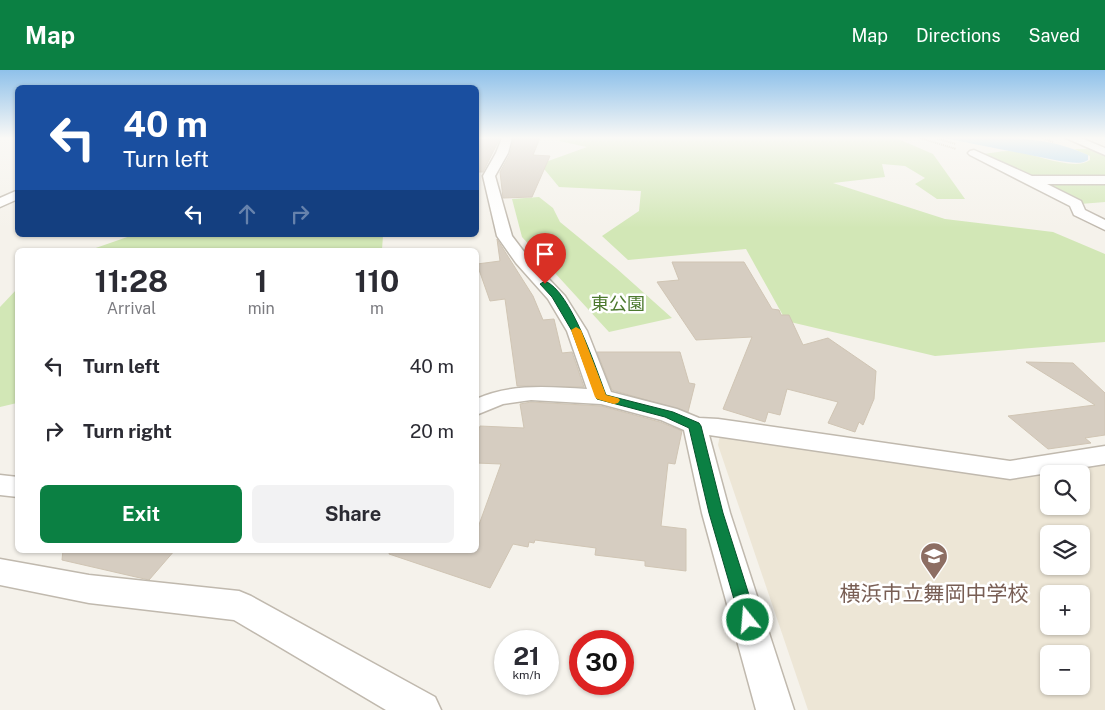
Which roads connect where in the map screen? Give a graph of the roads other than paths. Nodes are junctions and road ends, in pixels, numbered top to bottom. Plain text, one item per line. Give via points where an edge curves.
1 (494, 168) edge
2 (1005, 168) edge
3 (1030, 180) junction
4 (1105, 180) edge
5 (15, 196) edge
6 (0, 203) edge
7 (1105, 226) edge
8 (601, 397) junction
9 (479, 407) edge
10 (695, 426) junction
11 (1105, 455) edge
12 (0, 485) edge
13 (15, 487) edge
14 (0, 572) edge
15 (422, 710) edge
16 (775, 710) edge

1 - 8 street via 489,176 505,236 522,260 556,296 577,331
2 - 3 street
3 - 4 street
3 - 7 street via 1076,204 1079,212
5 - 6 street
8 - 9 street via 531,393 498,398
8 - 10 street via 669,414
10 - 11 street via 1010,470
10 - 16 street via 716,513
12 - 13 street
14 - 15 street via 89,590 239,606

